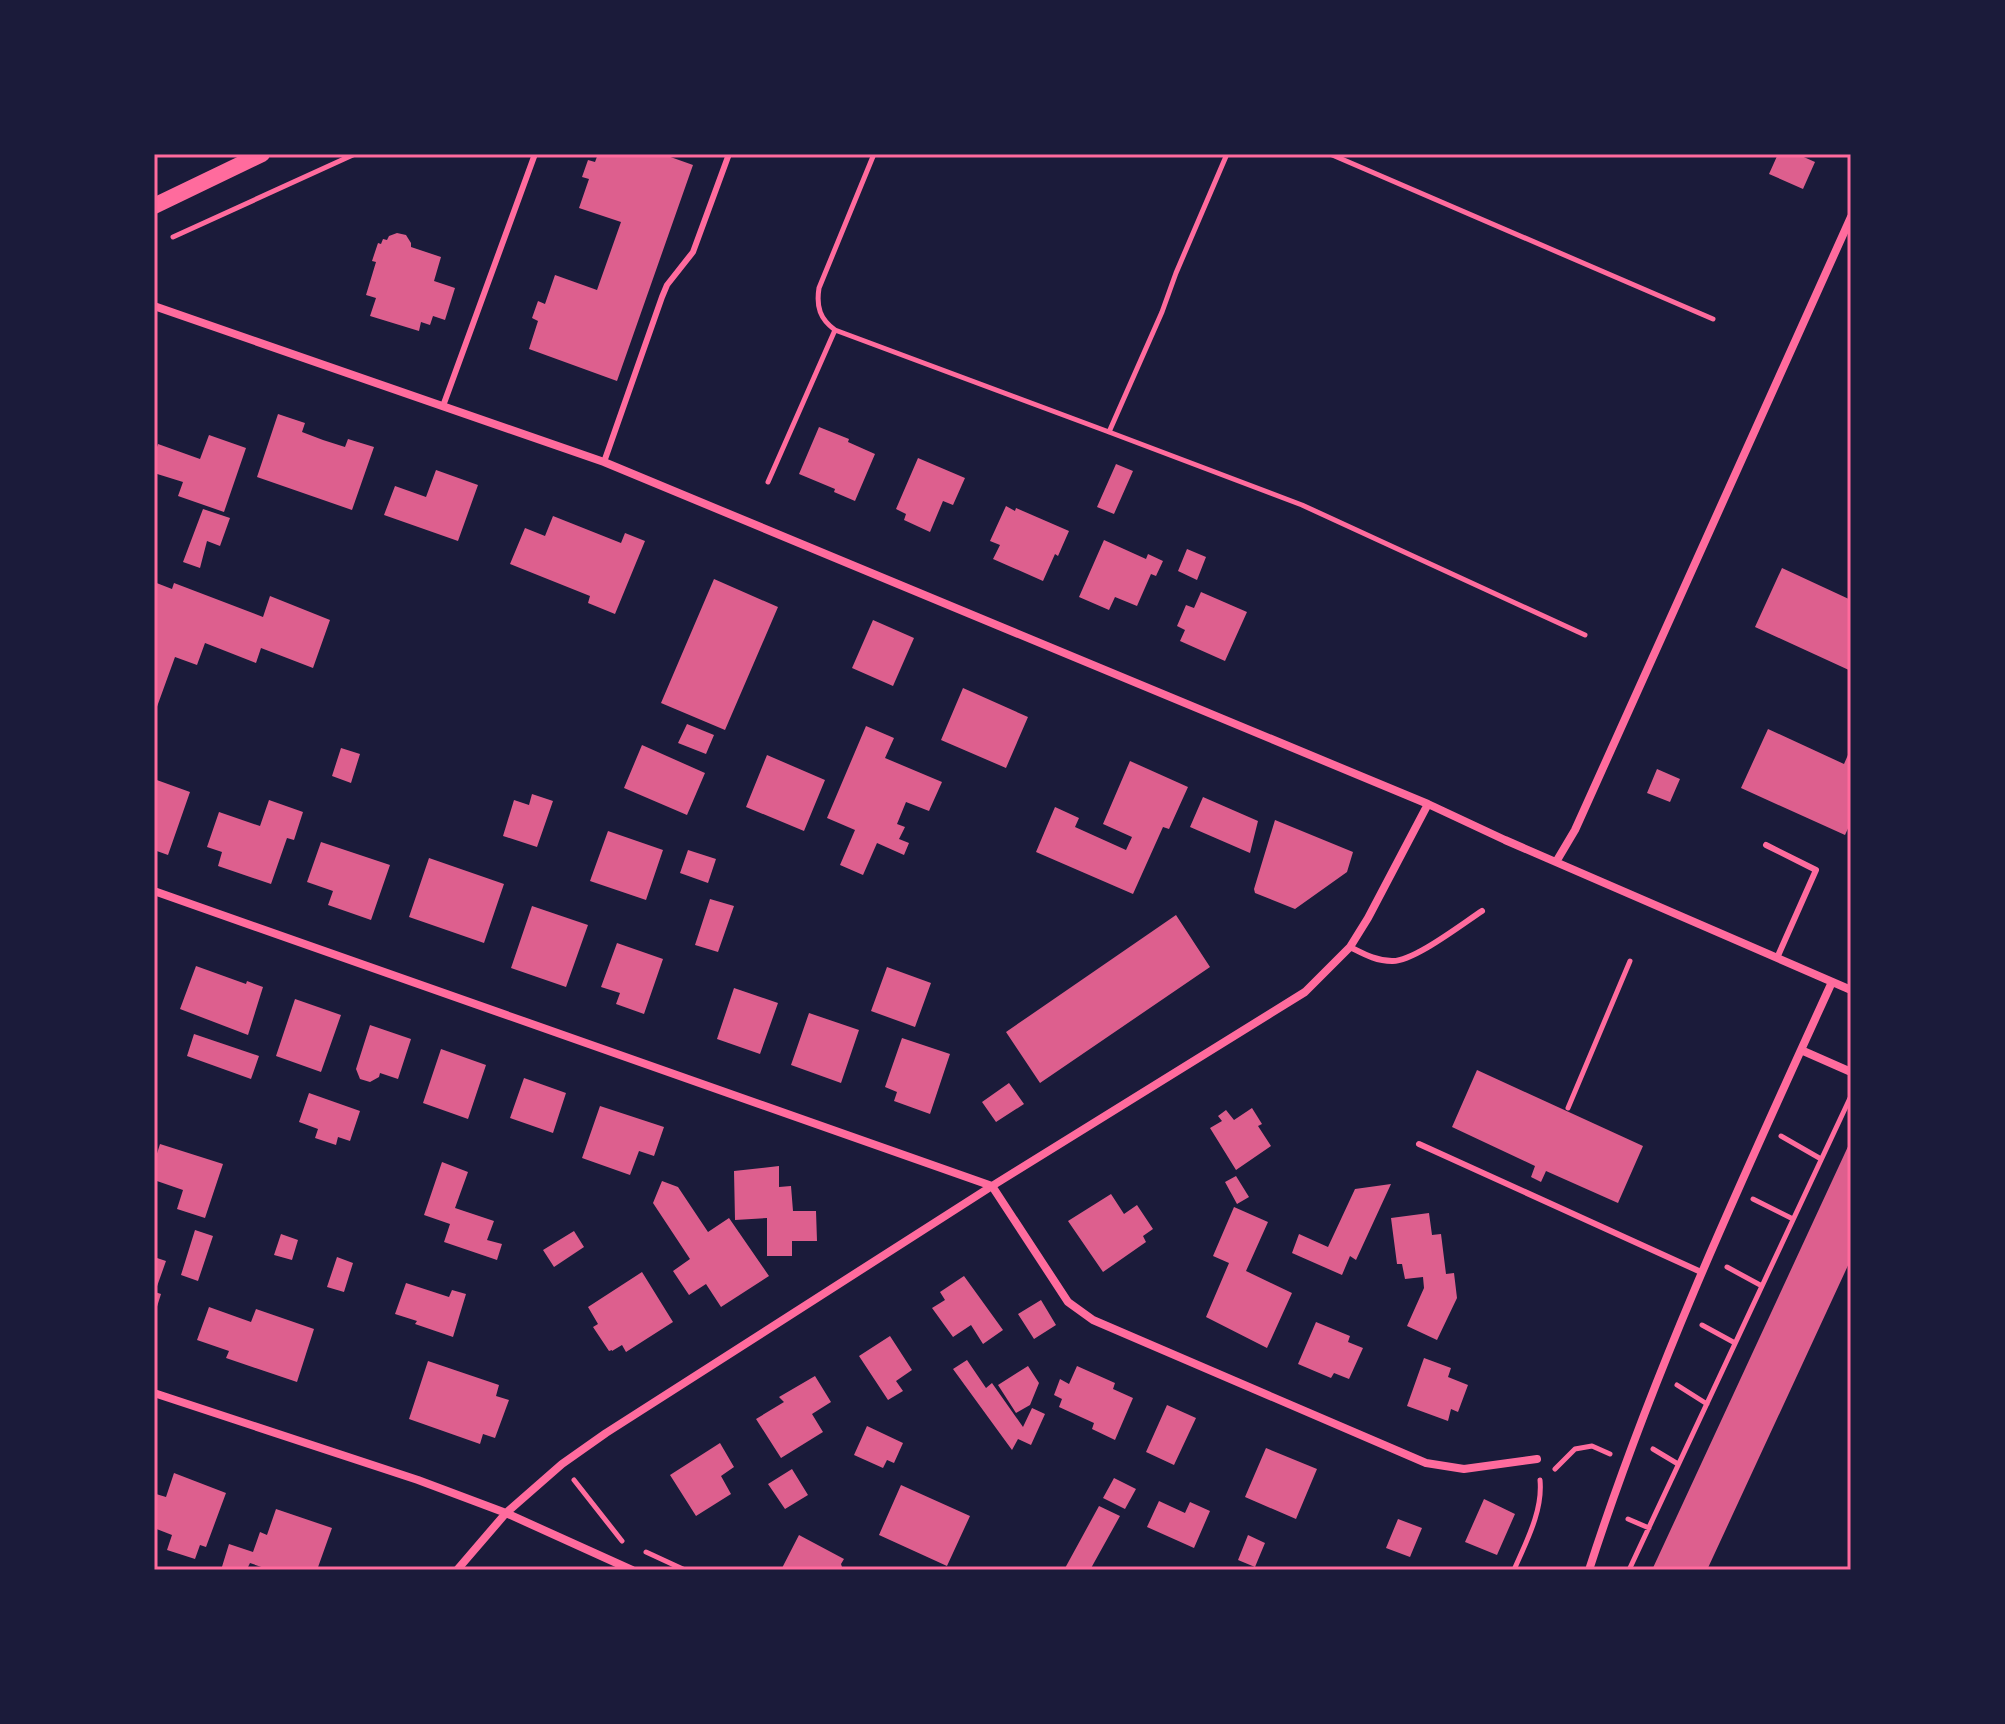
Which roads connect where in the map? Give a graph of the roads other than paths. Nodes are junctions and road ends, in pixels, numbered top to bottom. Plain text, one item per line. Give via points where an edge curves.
1 (262, 154) edge
2 (535, 154) edge
3 (729, 154) edge
4 (154, 206) edge
5 (1851, 217) edge
6 (154, 306) edge
7 (443, 406) junction
8 (604, 462) junction
9 (1428, 804) junction
10 (1766, 845) dead end
11 (1556, 862) junction
12 (154, 891) edge
13 (1482, 911) dead end
14 (1350, 947) junction
15 (1777, 958) junction
16 (1832, 982) junction
17 (1851, 990) edge
18 (1801, 1050) junction
19 (1851, 1072) edge
20 (1419, 1144) dead end
21 (992, 1186) junction
22 (1701, 1272) junction
23 (154, 1393) edge
24 (1537, 1459) road end
25 (506, 1513) junction
26 (457, 1570) edge
27 (632, 1570) edge
28 (1589, 1570) edge

1 - 4 main road
2 - 7 lane
3 - 8 lane via 693,252 662,297
5 - 11 street
6 - 7 street
7 - 8 street
8 - 9 street
9 - 11 street
9 - 14 street
10 - 15 lane via 1816,870
11 - 15 street
12 - 21 street
13 - 14 lane via 1395,962 1370,958
14 - 21 street via 1305,992
15 - 16 street
16 - 17 street
16 - 18 street
18 - 19 street
18 - 22 street
20 - 22 lane
21 - 24 street via 1068,1302 1093,1320 1426,1463 1464,1469
21 - 25 street via 606,1433
22 - 28 street
23 - 25 street
25 - 26 street
25 - 27 street

